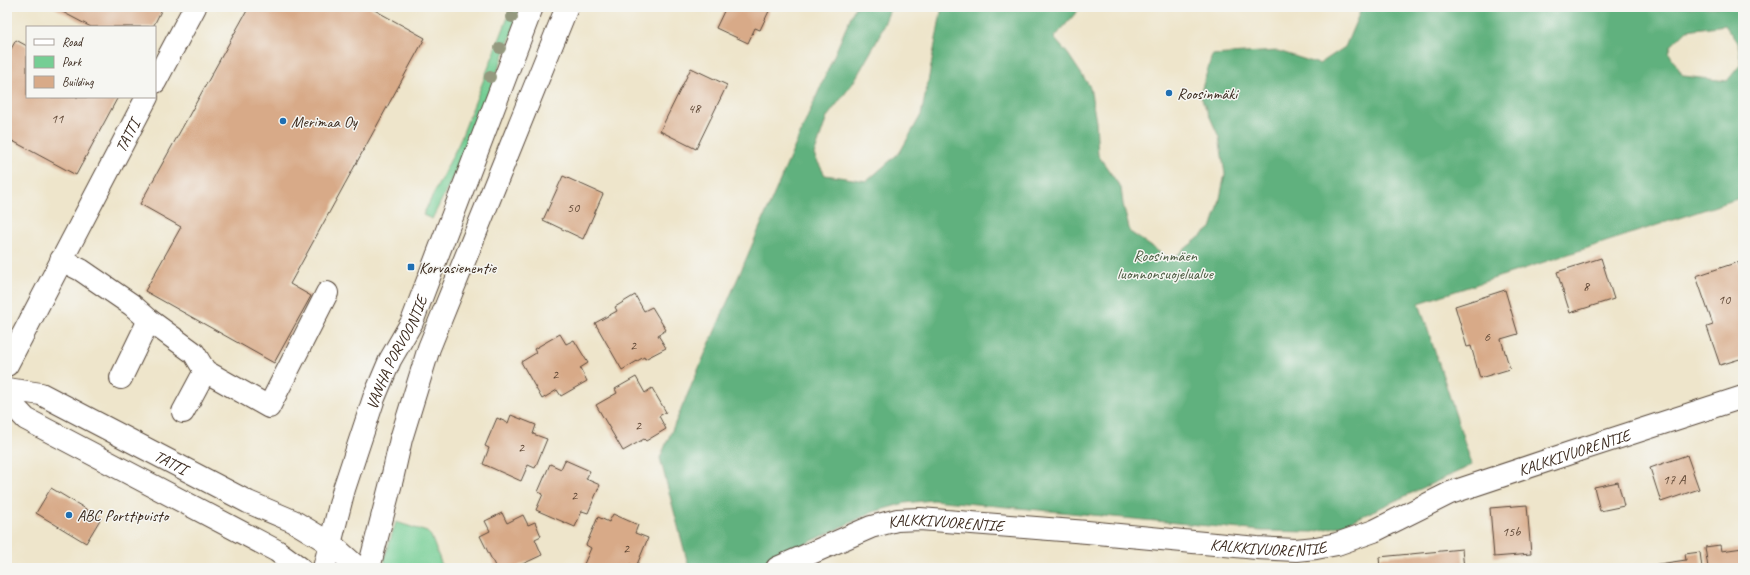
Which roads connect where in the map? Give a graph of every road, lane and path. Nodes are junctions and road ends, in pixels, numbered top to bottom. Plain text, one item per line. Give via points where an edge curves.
1 (195, 7) edge
2 (532, 7) edge
3 (566, 7) edge
4 (156, 80) edge
5 (146, 98) edge
6 (62, 260) junction
7 (327, 293) dead end
8 (149, 320) junction
9 (7, 365) edge
10 (205, 371) junction
11 (121, 378) dead end
12 (7, 389) edge
13 (1743, 397) edge
14 (7, 399) edge
15 (183, 412) dead end
16 (331, 544) junction
17 (300, 568) edge
18 (324, 568) edge
19 (358, 568) edge
20 (369, 568) edge
21 (777, 568) edge

1 - 4 street
2 - 16 street, VANHA PORVOONTIE via 412,322 390,360 374,398 344,489
3 - 20 street, VANHA PORVOONTIE via 429,348 401,439
5 - 6 street, TATTI
6 - 8 street via 132,305
6 - 9 street, TATTI
7 - 10 street via 269,407
8 - 10 street via 194,353
8 - 11 street
10 - 15 street
12 - 16 street, TATTI via 41,394 248,502 293,521
13 - 21 street, KALKKIVUORENTIE via 1456,491 1374,531 1337,544 1316,548 1257,548 920,519 897,520 871,527
14 - 17 street, TATTI via 26,419 276,551
16 - 18 street, VANHA PORVOONTIE
16 - 19 street

